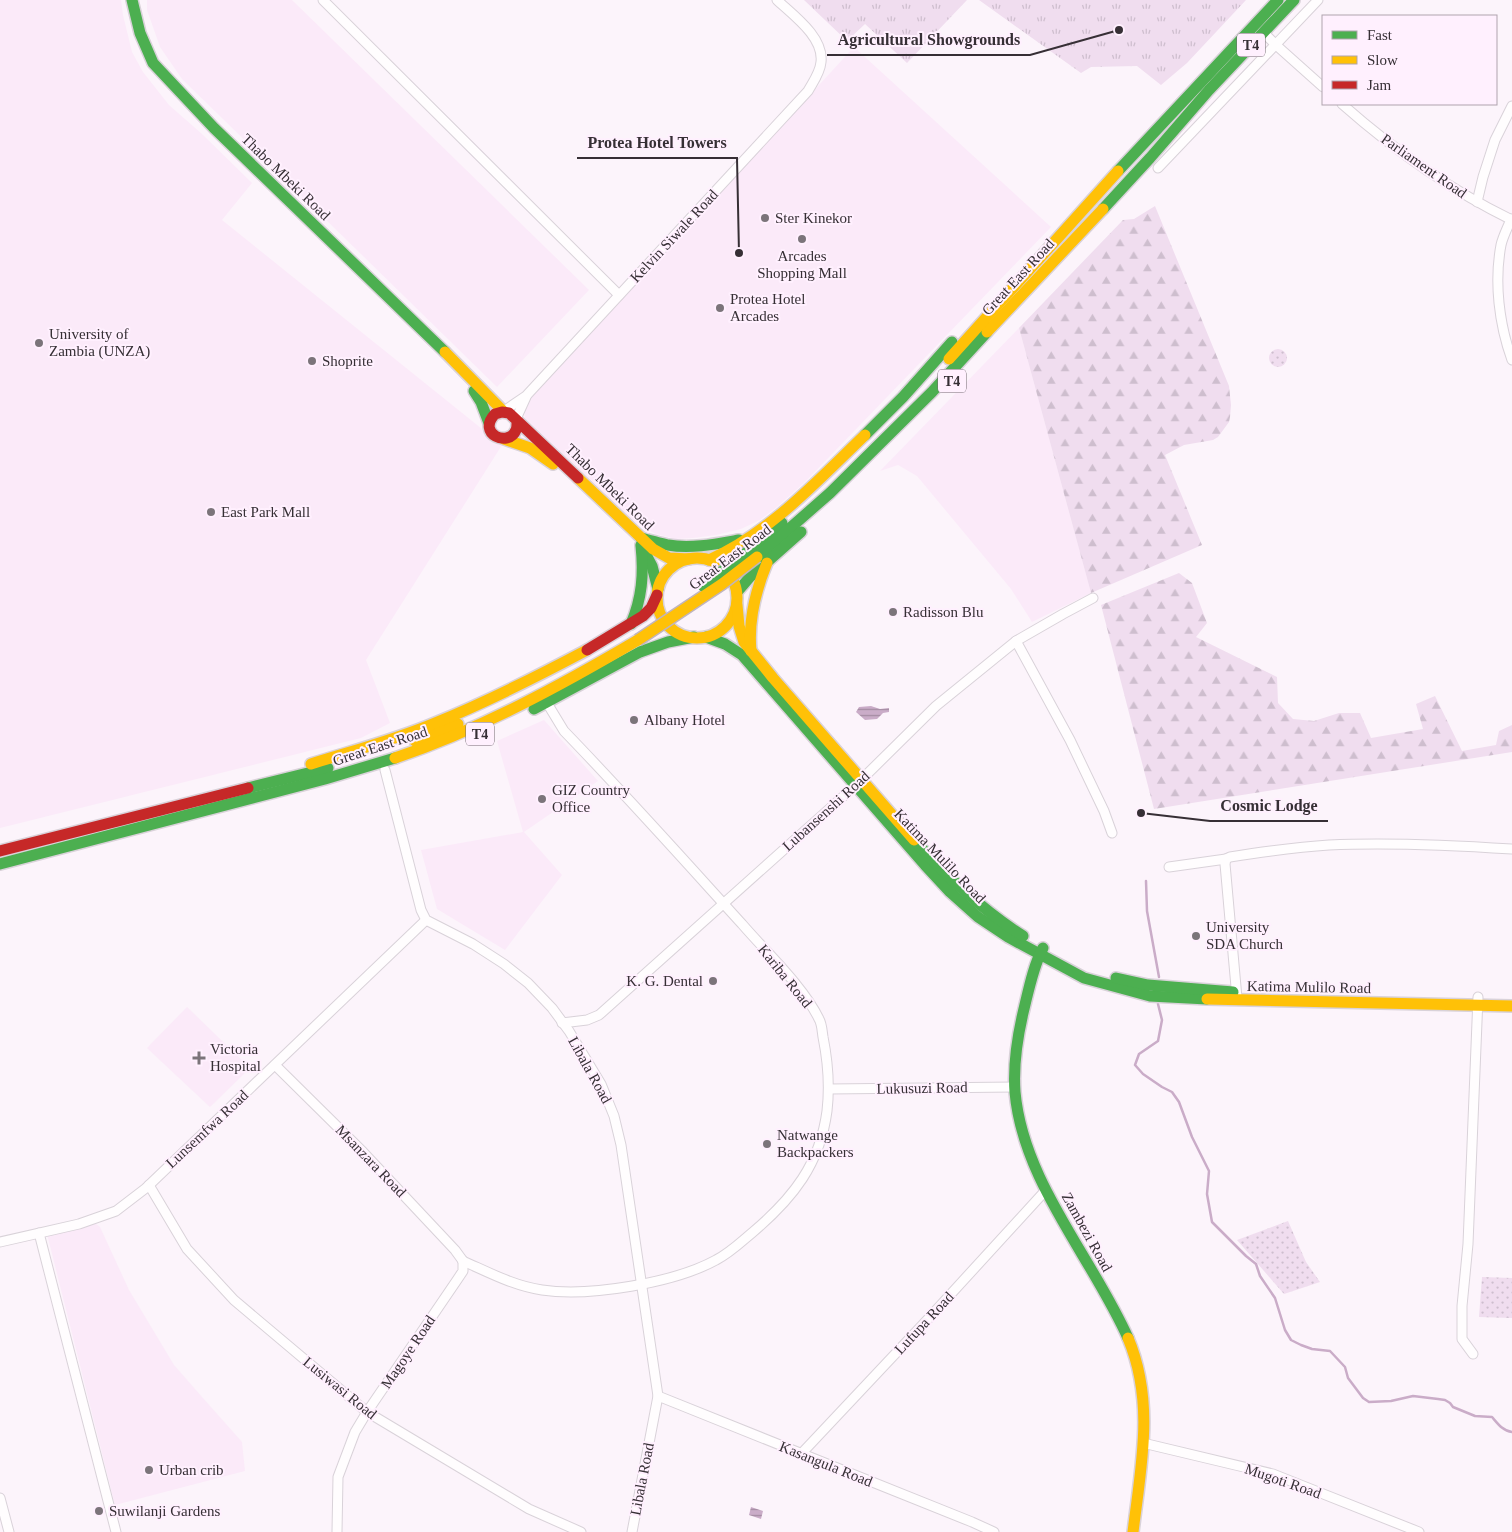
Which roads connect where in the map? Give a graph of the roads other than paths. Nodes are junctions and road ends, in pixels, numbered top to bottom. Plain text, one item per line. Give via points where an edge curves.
1 (132, 0) edge
2 (323, 0) edge
3 (777, 0) edge
4 (1278, 0) edge
5 (1294, 0) edge
6 (1318, 0) edge
7 (1263, 32) junction
8 (1276, 45) junction
9 (1322, 86) edge
10 (1343, 105) edge
11 (1512, 106) edge
12 (1158, 168) dead end
13 (1122, 188) junction
14 (1477, 202) junction
15 (1511, 219) edge
16 (619, 294) junction
17 (449, 356) junction
18 (1512, 360) edge
19 (526, 396) junction
20 (503, 411) junction
21 (516, 421) junction
22 (489, 423) junction
23 (504, 440) junction
24 (641, 542) junction
25 (751, 548) junction
26 (689, 559) junction
27 (709, 560) junction
28 (768, 562) junction
29 (658, 592) junction
30 (737, 592) junction
31 (1093, 598) dead end
32 (737, 605) junction
33 (634, 632) junction
34 (706, 637) junction
35 (694, 638) junction
36 (1016, 641) junction
37 (751, 651) junction
38 (547, 702) junction
39 (385, 770) junction
40 (859, 782) junction
41 (252, 793) junction
42 (1112, 833) dead end
43 (1512, 849) edge
44 (0, 851) edge
45 (1226, 859) junction
46 (0, 864) edge
47 (1169, 867) dead end
48 (724, 904) junction
49 (426, 920) junction
50 (1041, 951) junction
51 (1236, 996) junction
52 (1512, 997) edge
53 (1478, 1001) junction
54 (1512, 1006) edge
55 (562, 1023) junction
56 (275, 1065) junction
57 (1015, 1087) junction
58 (829, 1089) junction
59 (149, 1185) junction
60 (1046, 1190) junction
61 (38, 1233) junction
62 (0, 1242) edge
63 (463, 1260) junction
64 (641, 1284) junction
65 (1473, 1354) dead end
66 (658, 1396) junction
67 (367, 1412) junction
68 (1143, 1443) junction
69 (801, 1454) junction
70 (0, 1498) edge
71 (8, 1532) edge
72 (116, 1532) edge
73 (337, 1532) edge
74 (581, 1532) edge
75 (632, 1532) edge
76 (994, 1532) edge
77 (1133, 1532) edge
78 (1419, 1532) edge

1 - 17 main road, Thabo Mbeki Road via 137,28 153,63 214,128
2 - 16 street
3 - 16 street, Kelvin Siwale Road via 811,32 821,60 818,73 808,91
4 - 25 main road, Great East Road / T4 via 1140,146 904,408 823,487
5 - 7 main road, Great East Road / T4
6 - 8 street
7 - 8 street
7 - 13 main road, Great East Road / T4
8 - 9 street
8 - 12 street
10 - 14 street, Parliament Road via 1367,126
11 - 14 street via 1495,140
13 - 25 main road, Great East Road / T4 via 909,415 830,494
13 - 28 main road, Great East Road / T4 via 1053,274 928,407
14 - 15 street, Parliament Road
15 - 18 street via 1501,243 1498,277 1500,312
16 - 19 street, Kelvin Siwale Road
17 - 20 main road, Thabo Mbeki Road
17 - 22 main road, Thabo Mbeki Road via 481,402
19 - 20 street, Kelvin Siwale Road
19 - 21 street, Kelvin Siwale Road
20 - 21 main road, Thabo Mbeki Road via 513,415
20 - 22 main road via 495,414
21 - 23 main road via 516,431
21 - 24 main road, Thabo Mbeki Road via 563,463
22 - 23 main road, Thabo Mbeki Road via 492,434
23 - 24 main road, Thabo Mbeki Road via 534,450 548,459
24 - 25 main road via 679,546 721,543
24 - 26 main road, Thabo Mbeki Road via 660,555
24 - 29 main road, Thabo Mbeki Road via 658,580
24 - 33 main road via 643,578
25 - 27 main road, Great East Road / T4 via 727,552
25 - 33 main road, Great East Road / T4, bridge
26 - 27 main road
26 - 29 main road via 669,569
27 - 30 main road via 728,572
28 - 30 main road, Great East Road / T4
28 - 37 main road via 753,609 749,634
29 - 33 main road, Great East Road / T4
29 - 35 main road via 661,615 669,626
30 - 32 main road
31 - 36 street, Lubansenshi Road
32 - 34 main road via 728,623
32 - 37 main road, Katima Mulilo Road via 741,635
33 - 41 main road, Great East Road / T4 via 537,687 437,733
34 - 35 main road
34 - 40 main road, Katima Mulilo Road via 723,642 742,655
35 - 38 main road, Great East Road / T4 via 668,642 640,652
36 - 40 street, Lubansenshi Road via 936,706
36 - 42 street via 1070,740
37 - 40 main road, Katima Mulilo Road
38 - 39 main road, Great East Road / T4 via 486,732
38 - 48 street, Kariba Road via 564,731
39 - 41 main road, Great East Road / T4 via 286,796
39 - 49 street
40 - 48 street, Lubansenshi Road
40 - 50 main road, Katima Mulilo Road via 919,859 950,892 985,922
41 - 44 main road, Great East Road / T4 via 146,812
41 - 46 main road, Great East Road / T4
43 - 45 street via 1398,843 1327,845
45 - 47 street
45 - 51 street
48 - 55 street, Lubansenshi Road via 599,1015
48 - 58 street, Kariba Road via 803,993 820,1020 828,1059
49 - 55 street, Libala Road via 504,964 528,983
49 - 56 street, Lunsemfwa Road
50 - 51 main road, Katima Mulilo Road via 1084,978 1150,996
50 - 57 main road, Zambezi Road via 1022,1012
51 - 53 main road, Katima Mulilo Road
52 - 53 main road, Katima Mulilo Road
53 - 54 main road, Katima Mulilo Road
53 - 65 street via 1462,1314 1462,1339
55 - 64 street, Libala Road via 601,1084 614,1116
56 - 59 street, Lunsemfwa Road
56 - 63 street, Msanzara Road via 363,1152
57 - 58 street, Lukusuzi Road
57 - 60 main road, Zambezi Road via 1024,1137
58 - 64 street, Kariba Road via 824,1129 815,1158 801,1182 778,1210 716,1261
59 - 61 street, Lunsemfwa Road via 116,1210 79,1224
59 - 67 street, Lusiwasi Road via 187,1249 234,1300
60 - 68 main road, Zambezi Road via 1118,1317 1133,1351 1143,1390
60 - 69 street, Lufupa Road
61 - 62 street, Lunsemfwa Road
61 - 72 street
63 - 64 street, Kariba Road via 506,1280 543,1290 594,1290
63 - 67 street, Magoye Road via 463,1271
64 - 66 street, Libala Road
66 - 69 street, Kasangula Road
66 - 75 street, Libala Road
67 - 73 street, Magoye Road via 355,1432 338,1478
67 - 74 street, Lusiwasi Road via 529,1509
68 - 77 main road, Zambezi Road
68 - 78 street, Mugoti Road via 1273,1474
69 - 76 street, Kasangula Road
70 - 71 street

